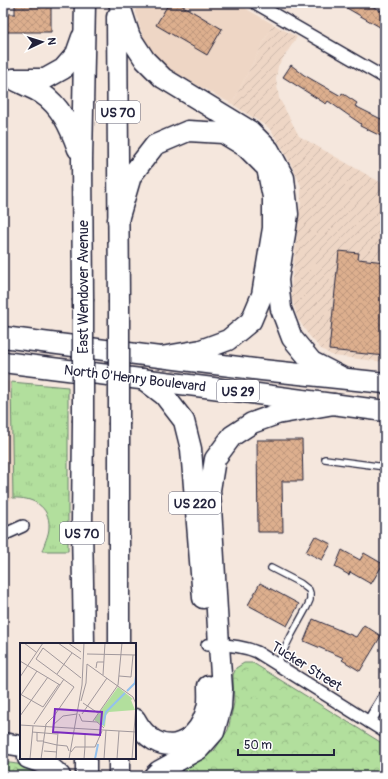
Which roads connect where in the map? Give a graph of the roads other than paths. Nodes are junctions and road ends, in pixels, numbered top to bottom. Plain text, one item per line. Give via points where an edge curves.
1 (85, 3) edge
2 (118, 3) edge
3 (255, 3) edge
4 (85, 29) junction
5 (385, 78) edge
6 (8, 79) edge
7 (82, 160) junction
8 (118, 220) junction
9 (3, 337) edge
10 (161, 357) junction
11 (3, 362) edge
12 (343, 378) junction
13 (143, 379) junction
14 (385, 383) edge
15 (334, 404) junction
16 (385, 411) edge
17 (325, 459) dead end
18 (385, 467) edge
19 (23, 526) dead end
20 (3, 535) edge
21 (271, 568) dead end
22 (84, 643) edge
23 (119, 643) edge
24 (213, 645) junction
25 (277, 664) junction
26 (385, 696) edge
27 (136, 721) edge
28 (369, 722) junction
29 (385, 732) edge
30 (3, 743) edge
31 (20, 746) edge
32 (3, 754) edge
33 (20, 757) edge
34 (30, 759) edge
35 (86, 759) edge
36 (119, 759) edge
37 (60, 776) edge
38 (86, 776) edge
39 (119, 776) edge
40 (154, 776) edge

1 - 4 highway, East Wendover Avenue / US 70
2 - 8 highway, US 70
2 - 12 highway via 130,38 145,60 163,78 250,131 269,150 284,178 288,214 278,280 281,309 292,338 312,362
3 - 5 street
4 - 6 highway via 76,54 63,69 45,79
4 - 7 highway, East Wendover Avenue / US 70
6 - 7 highway via 41,94 59,109 70,127
7 - 22 highway, East Wendover Avenue / US 70, bridge
8 - 10 highway via 131,176 155,145 188,131 223,133 246,146 267,168 273,196 273,228 262,295 251,321 228,340 201,350
8 - 23 highway, US 70, bridge
9 - 10 highway, North O'Henry Boulevard / US 29
10 - 12 highway, North O'Henry Boulevard / US 29
11 - 13 highway, North O'Henry Boulevard / US 29
12 - 14 highway, North O'Henry Boulevard / US 29
13 - 15 highway, North O'Henry Boulevard / US 29
13 - 24 highway, US 220 via 164,395 184,421 191,449
15 - 16 highway, North O'Henry Boulevard / US 29
15 - 24 highway via 277,414 252,423 232,436 215,459 210,490
17 - 18 lane
19 - 20 street
21 - 25 lane via 300,583 310,593 307,607
24 - 25 street, Tucker Street via 232,644 245,647
24 - 27 highway, US 220 via 207,707 202,721 189,738 174,745 165,745 148,737
24 - 40 highway via 222,689 221,707 214,732 199,749
25 - 28 street, Tucker Street
26 - 28 street
28 - 29 street, Tucker Street
30 - 31 highway
32 - 33 highway
34 - 37 highway via 50,767
35 - 38 highway
36 - 39 highway

